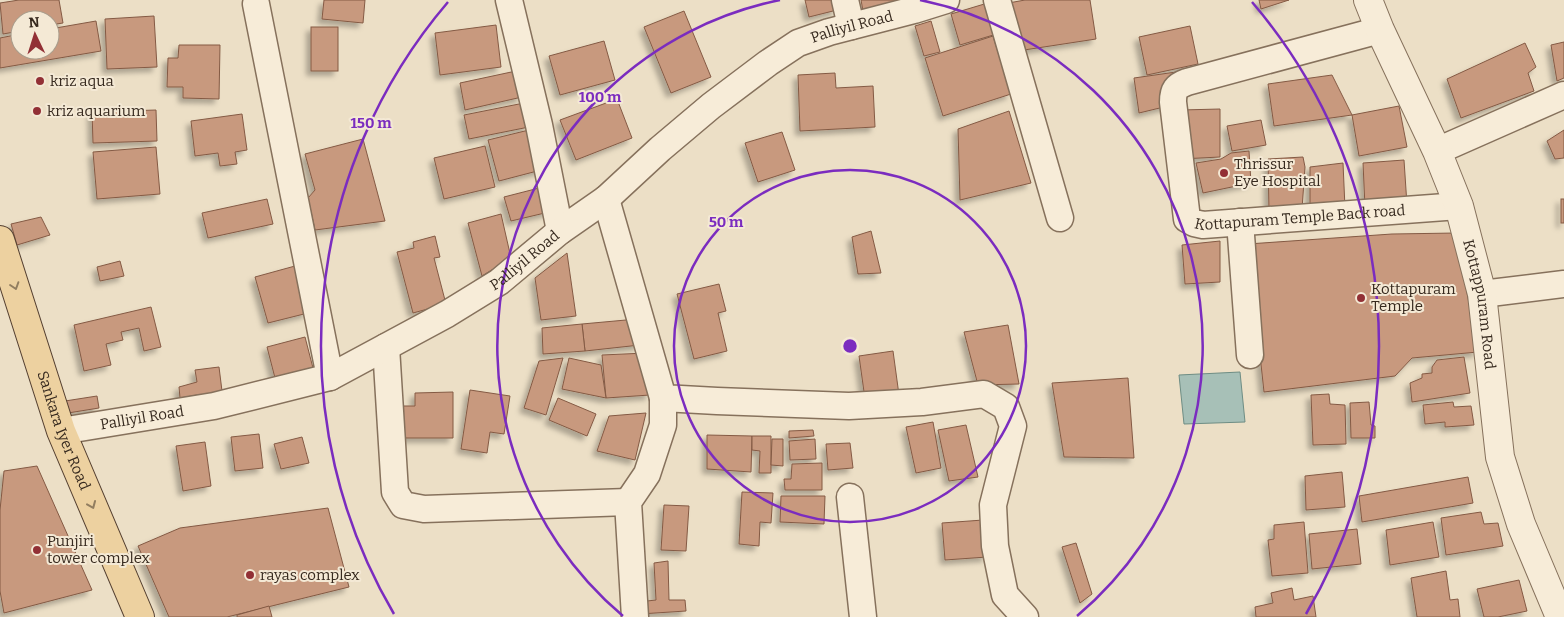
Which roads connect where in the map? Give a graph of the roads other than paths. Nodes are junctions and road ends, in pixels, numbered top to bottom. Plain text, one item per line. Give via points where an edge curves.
1 (509, 0) edge
2 (845, 0) edge
3 (946, 0) edge
4 (997, 0) edge
5 (1368, 0) edge
6 (256, 4) dead end
7 (851, 26) junction
8 (1380, 30) junction
9 (1564, 94) edge
10 (1437, 151) junction
11 (606, 199) junction
12 (1459, 206) junction
13 (1060, 218) dead end
14 (1240, 222) junction
15 (560, 231) junction
16 (0, 240) edge
17 (1564, 284) edge
18 (1482, 294) junction
19 (386, 347) junction
20 (1250, 354) dead end
21 (330, 377) junction
22 (663, 398) junction
23 (61, 431) junction
24 (850, 497) dead end
25 (628, 502) junction
26 (140, 617) edge
27 (635, 617) edge
28 (863, 617) edge
29 (1026, 617) edge
30 (1560, 617) edge

1 - 15 street via 549,168
2 - 7 street
3 - 7 street, Palliyil Road
4 - 13 street
5 - 8 street, Kottappuram Road
6 - 21 street
7 - 11 street, Palliyil Road via 798,43 768,63 711,106
8 - 10 street, Kottappuram Road
8 - 14 street, Kottapuram Temple Back road via 1177,86 1173,102 1187,219 1204,225
9 - 10 street
10 - 12 street, Kottappuram Road
11 - 15 street, Palliyil Road
11 - 22 street
12 - 14 street, Kottapuram Temple Back road
12 - 18 street, Kottappuram Road
14 - 20 street
15 - 19 street, Palliyil Road via 499,282
16 -> 23 main road, Sankara Iyer Road
17 - 18 street
18 - 30 street, Kottappuram Road via 1500,457 1521,524
19 - 21 street, Palliyil Road
19 - 25 street via 394,492 403,505 424,509
21 - 23 street, Palliyil Road via 214,406
22 - 25 street via 663,425 647,474
22 - 29 street via 849,406 984,394 1006,407 1013,426 993,506 995,546 1005,594
23 -> 26 main road, Sankara Iyer Road
24 - 28 street
25 - 27 street

